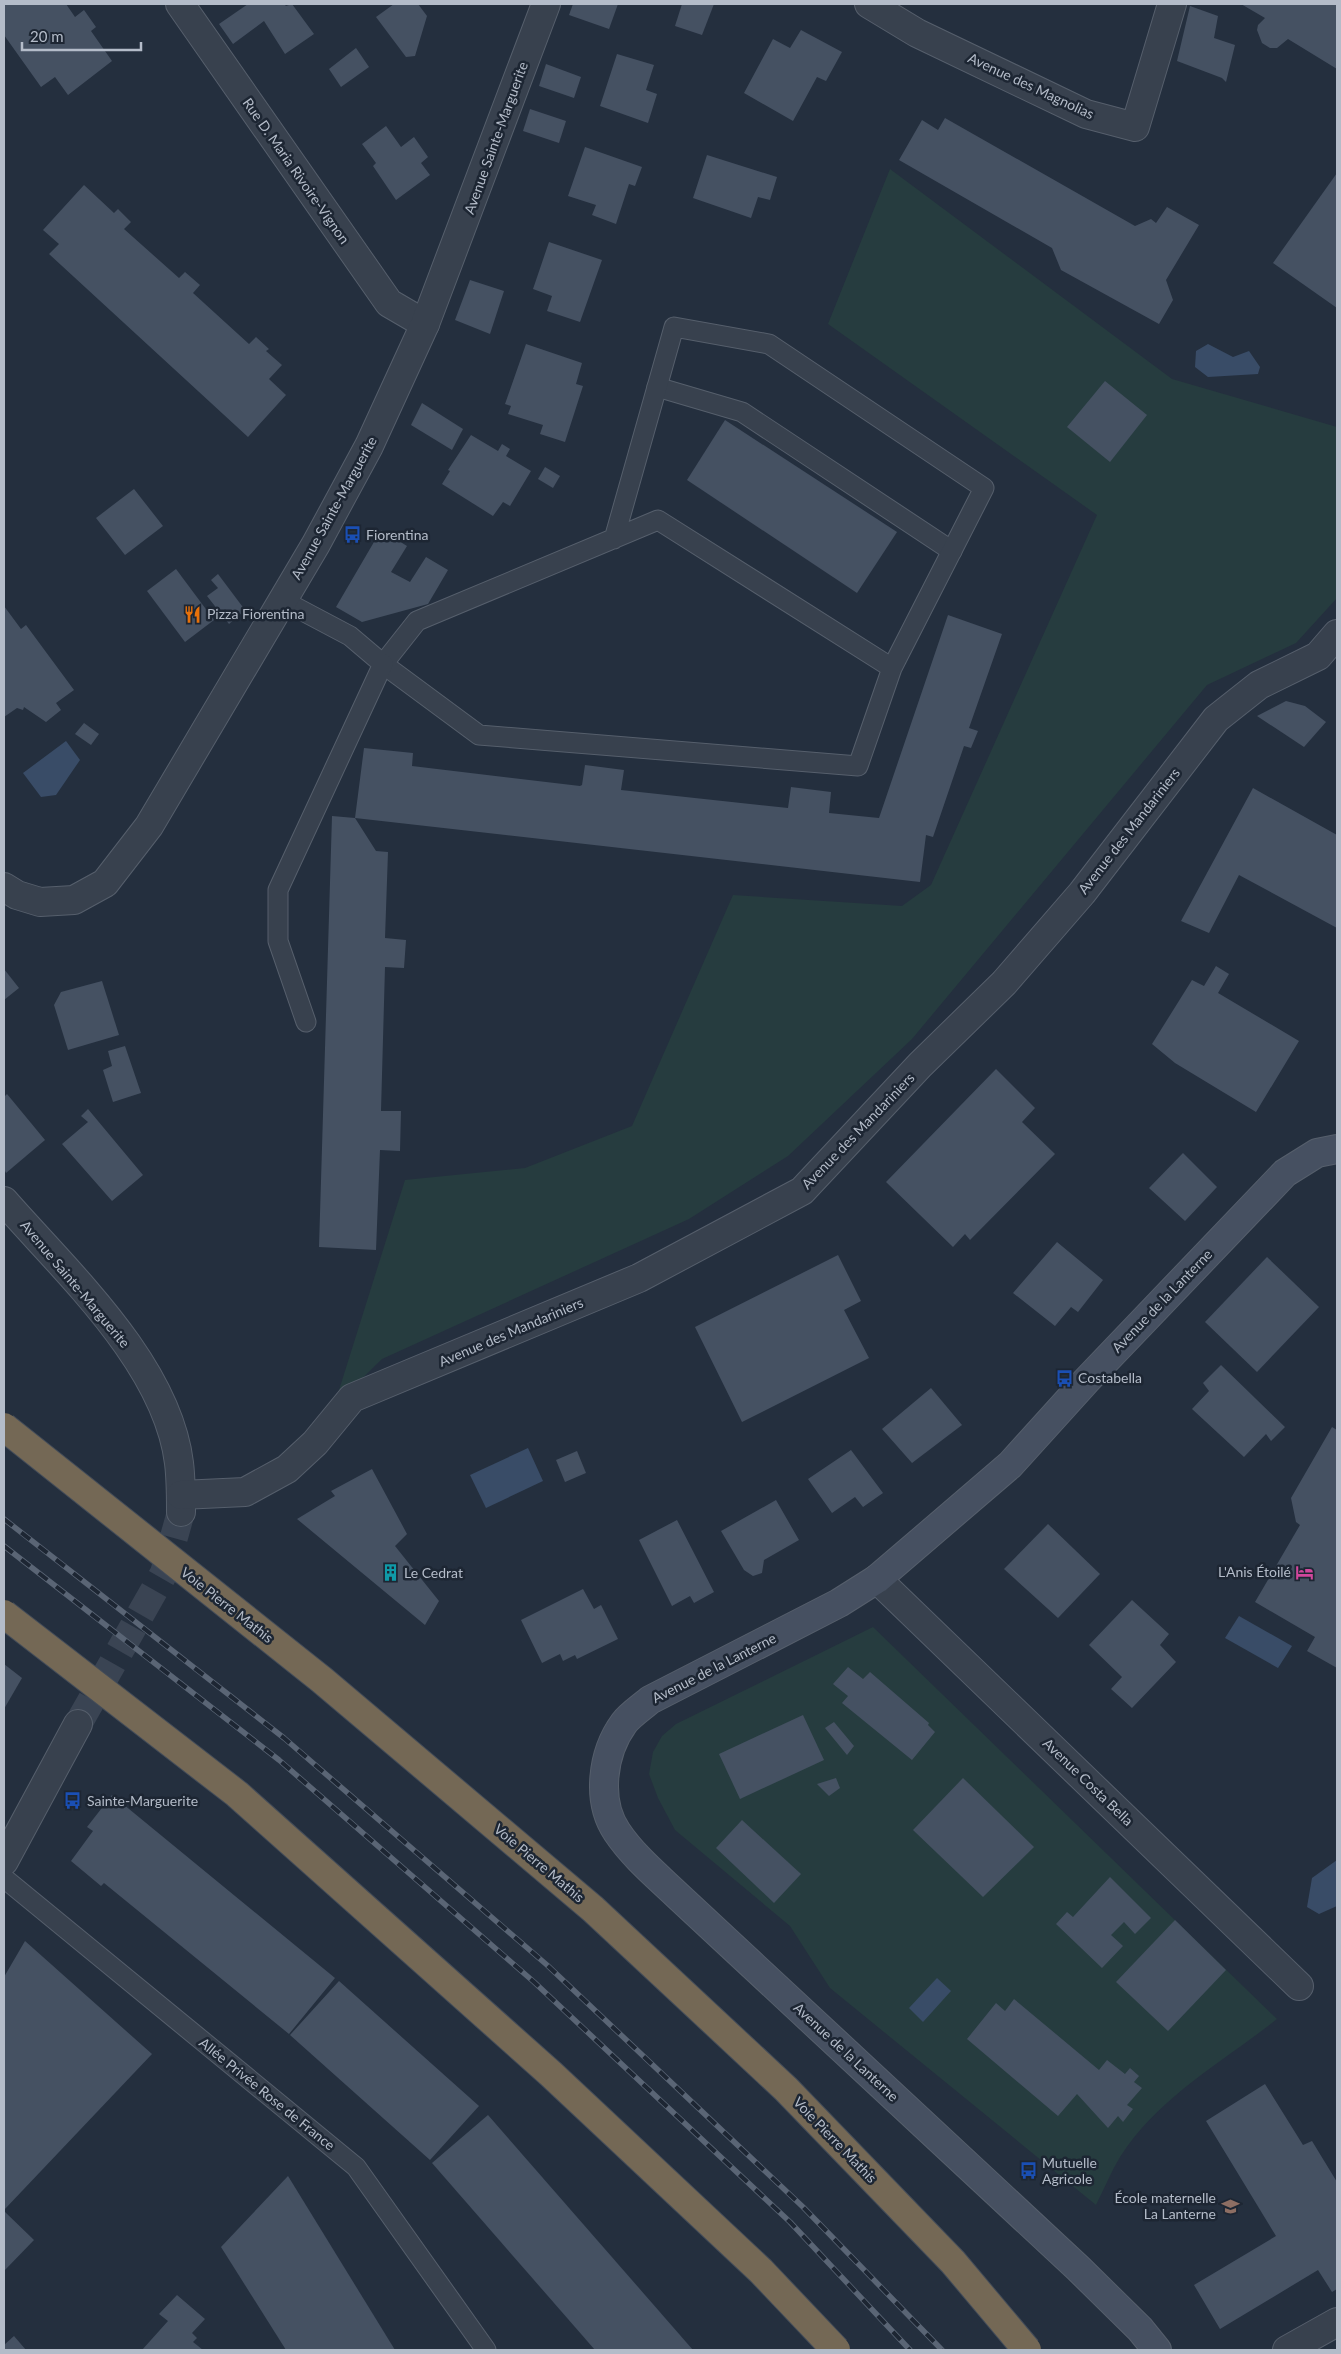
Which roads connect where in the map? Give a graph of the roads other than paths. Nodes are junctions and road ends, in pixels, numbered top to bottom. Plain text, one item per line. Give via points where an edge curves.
1 (180, 4) edge
2 (546, 4) edge
3 (870, 4) edge
4 (1172, 4) edge
5 (426, 324) junction
6 (657, 387) junction
7 (614, 539) junction
8 (952, 551) junction
9 (282, 600) junction
10 (1337, 634) edge
11 (383, 664) junction
12 (892, 668) junction
13 (4, 887) edge
14 (306, 1022) dead end
15 (1337, 1149) edge
16 (4, 1201) edge
17 (4, 1428) edge
18 (181, 1504) joint
19 (877, 1579) junction
20 (4, 1614) edge
21 (78, 1724) tunnel mouth
22 (4, 1861) edge
23 (4, 1878) edge
24 (1299, 1986) dead end
25 (1337, 2322) edge
26 (486, 2350) edge
27 (836, 2350) edge
28 (1027, 2350) edge
29 (1157, 2350) edge
30 (1288, 2350) edge

1 - 5 street, Rue D. Maria Rivoire-Vignon via 389,303
2 - 5 street, Avenue Sainte-Marguerite
3 - 4 street, Avenue des Magnolias via 917,33 1086,114 1135,127
5 - 9 street, Avenue Sainte-Marguerite via 370,446
6 - 7 lane
6 - 8 lane via 742,412
6 - 8 lane via 674,327 769,344 984,488
7 - 11 lane via 416,621
7 - 12 lane via 658,520
8 - 12 lane
9 - 11 lane via 350,636
9 - 13 street, Avenue Sainte-Marguerite via 149,826 105,883 74,900 40,902
10 - 18 street, Avenue des Mandariniers via 1318,656 1259,685 1216,719 1082,893 1004,984 920,1065 802,1191 638,1278 352,1398 315,1443 286,1469 244,1492
11 - 12 lane via 479,735 858,766
11 - 14 lane via 278,890 278,941
15 - 19 street, Avenue de la Lanterne via 1316,1153 1285,1173 1010,1465
16 - 18 street, Avenue Sainte-Marguerite via 118,1330 152,1381 168,1419 179,1462
17 - 28 highway, Voie Pierre Mathis, bridge via 322,1680 593,1909 786,2089 953,2262
19 - 24 street, Avenue Costa Bella
19 - 29 street, Avenue de la Lanterne via 839,1603 650,1700 624,1723 610,1750 604,1780 605,1809 616,1831 632,1851 1071,2261
20 - 27 highway, bridge via 237,1794 551,2074 761,2271
21 - 22 street
23 - 26 lane, Allée Privée Rose de France via 356,2167
25 - 30 street

